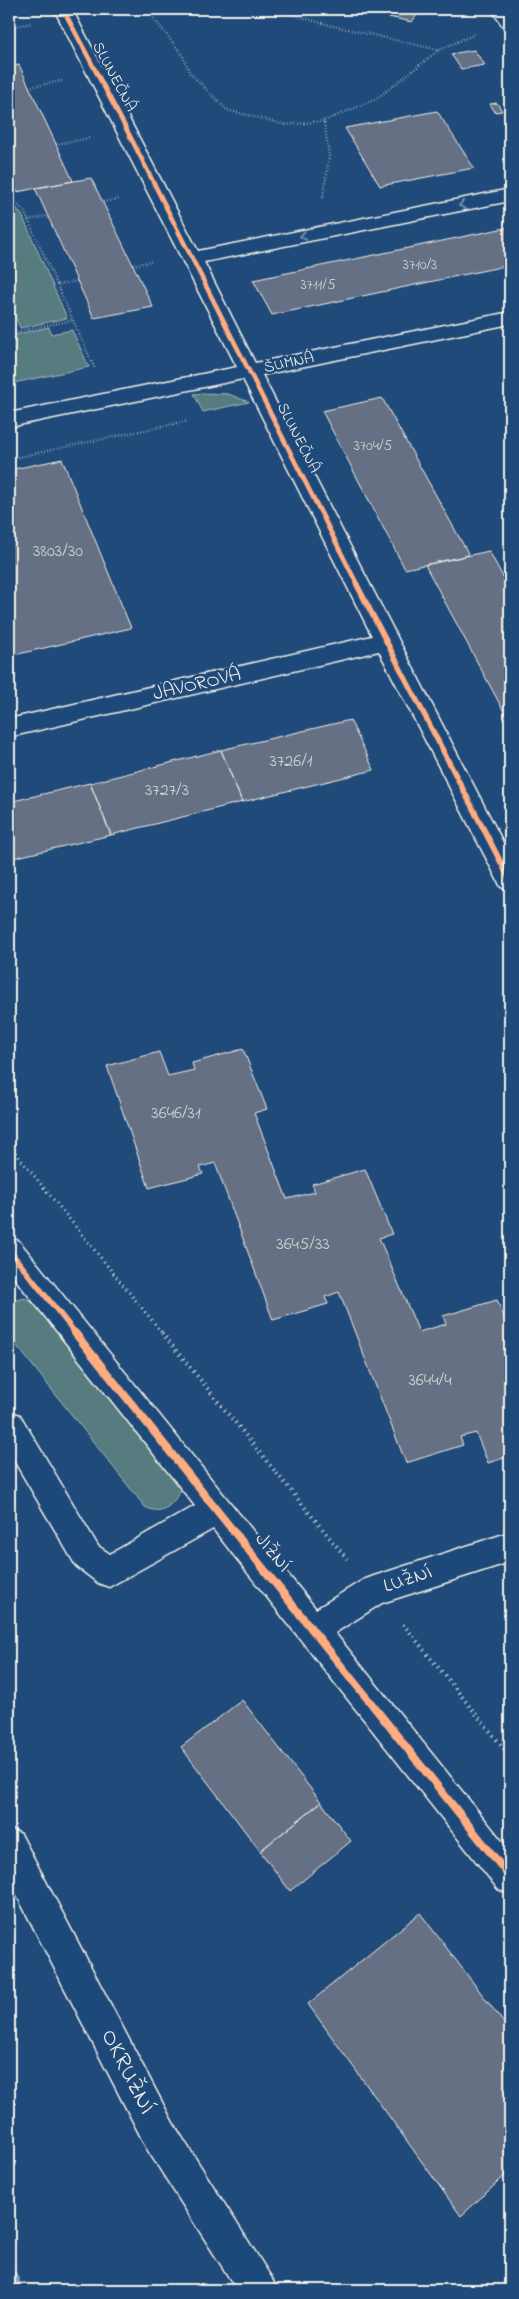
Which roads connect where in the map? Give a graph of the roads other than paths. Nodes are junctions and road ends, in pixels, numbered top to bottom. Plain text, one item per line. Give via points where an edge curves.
1 (63, 9) edge
2 (510, 195) edge
3 (191, 258) junction
4 (510, 318) edge
5 (249, 372) junction
6 (9, 420) edge
7 (386, 641) junction
8 (9, 728) edge
9 (510, 880) edge
10 (11, 1259) edge
11 (9, 1425) edge
12 (217, 1510) junction
13 (510, 1547) edge
14 (312, 1629) junction
15 (9, 1846) edge
16 (510, 1876) edge
17 (258, 2290) edge

1 - 3 street, SLUNEČNÁ
2 -> 3 street
3 - 5 street, SLUNEČNÁ
4 - 5 street, ŠUMNÁ
5 - 6 street, ŠUMNÁ
5 - 7 street, SLUNEČNÁ
7 - 8 street, JAVOROVÁ
7 - 9 street, SLUNEČNÁ
10 - 12 street, JIŽNÍ
11 - 12 street via 87,1556 109,1572
12 - 14 street, JIŽNÍ
13 - 14 street, LUŽNÍ via 374,1591
14 - 16 street, JIŽNÍ
15 - 17 street, OKRUŽNÍ via 160,2136

